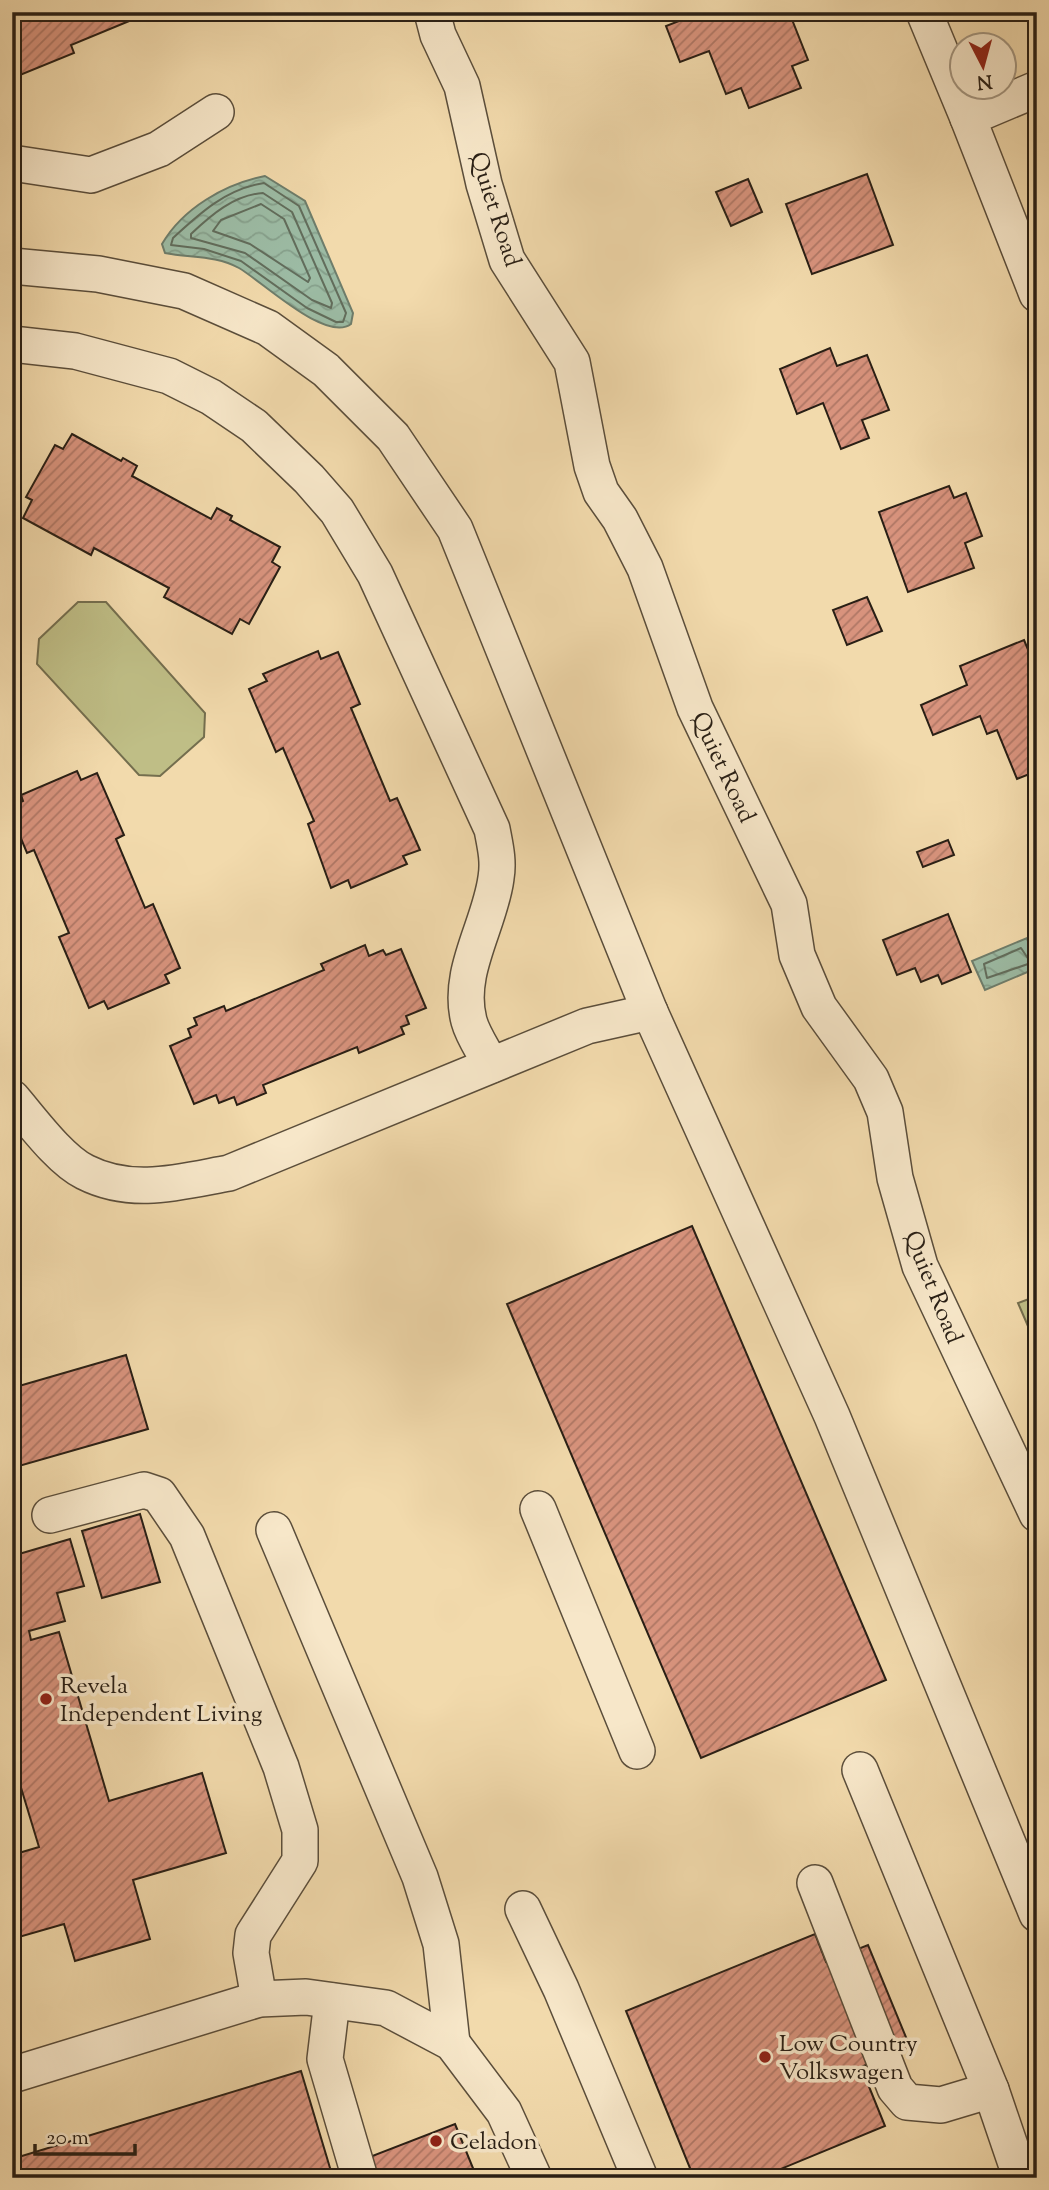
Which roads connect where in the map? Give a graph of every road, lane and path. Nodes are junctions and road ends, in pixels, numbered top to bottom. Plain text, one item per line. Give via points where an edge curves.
1 (432, 12) edge
2 (924, 12) edge
3 (1037, 89) edge
4 (216, 112) dead end
5 (968, 118) junction
6 (12, 163) edge
7 (12, 266) edge
8 (1037, 294) edge
9 (12, 344) edge
10 (650, 1012) junction
11 (491, 1065) junction
12 (12, 1098) edge
13 (538, 1509) dead end
14 (1037, 1514) edge
15 (50, 1515) dead end
16 (274, 1530) dead end
17 (637, 1751) dead end
18 (860, 1770) dead end
19 (815, 1883) dead end
20 (523, 1909) dead end
21 (1037, 1914) edge
22 (260, 1999) junction
23 (332, 2001) junction
24 (452, 2043) junction
25 (12, 2075) edge
26 (991, 2090) junction
27 (360, 2178) edge
28 (534, 2178) edge
29 (640, 2178) edge
30 (1021, 2178) edge

1 - 14 street, Quiet Road via 438,36 463,86 484,184 508,260 572,362 601,492 645,568 695,709 789,904 797,955 819,1007 871,1079 885,1112 895,1178 920,1266
2 - 5 street
3 - 5 street
4 - 6 street via 159,149 91,175
5 - 8 street
7 - 10 street via 98,274 184,291 268,328 326,370 393,437 455,529
9 - 11 street via 75,351 169,376 211,397 254,426 337,511 375,574 492,829 496,878 466,995 469,1022
10 - 11 street via 587,1026
10 - 21 street via 832,1416
11 - 12 street via 229,1172 130,1187 83,1172
13 - 17 street
15 - 22 street via 144,1490 159,1495 187,1536 281,1767 300,1830 300,1861 253,1936 251,1953
16 - 24 street via 420,1877 441,1944
18 - 26 street
19 - 26 street via 895,2088 907,2102 941,2105
20 - 29 street
22 - 23 street
22 - 25 street
23 - 24 street via 386,2008
23 - 27 street via 324,2059
24 - 28 street via 504,2112
26 - 30 street

